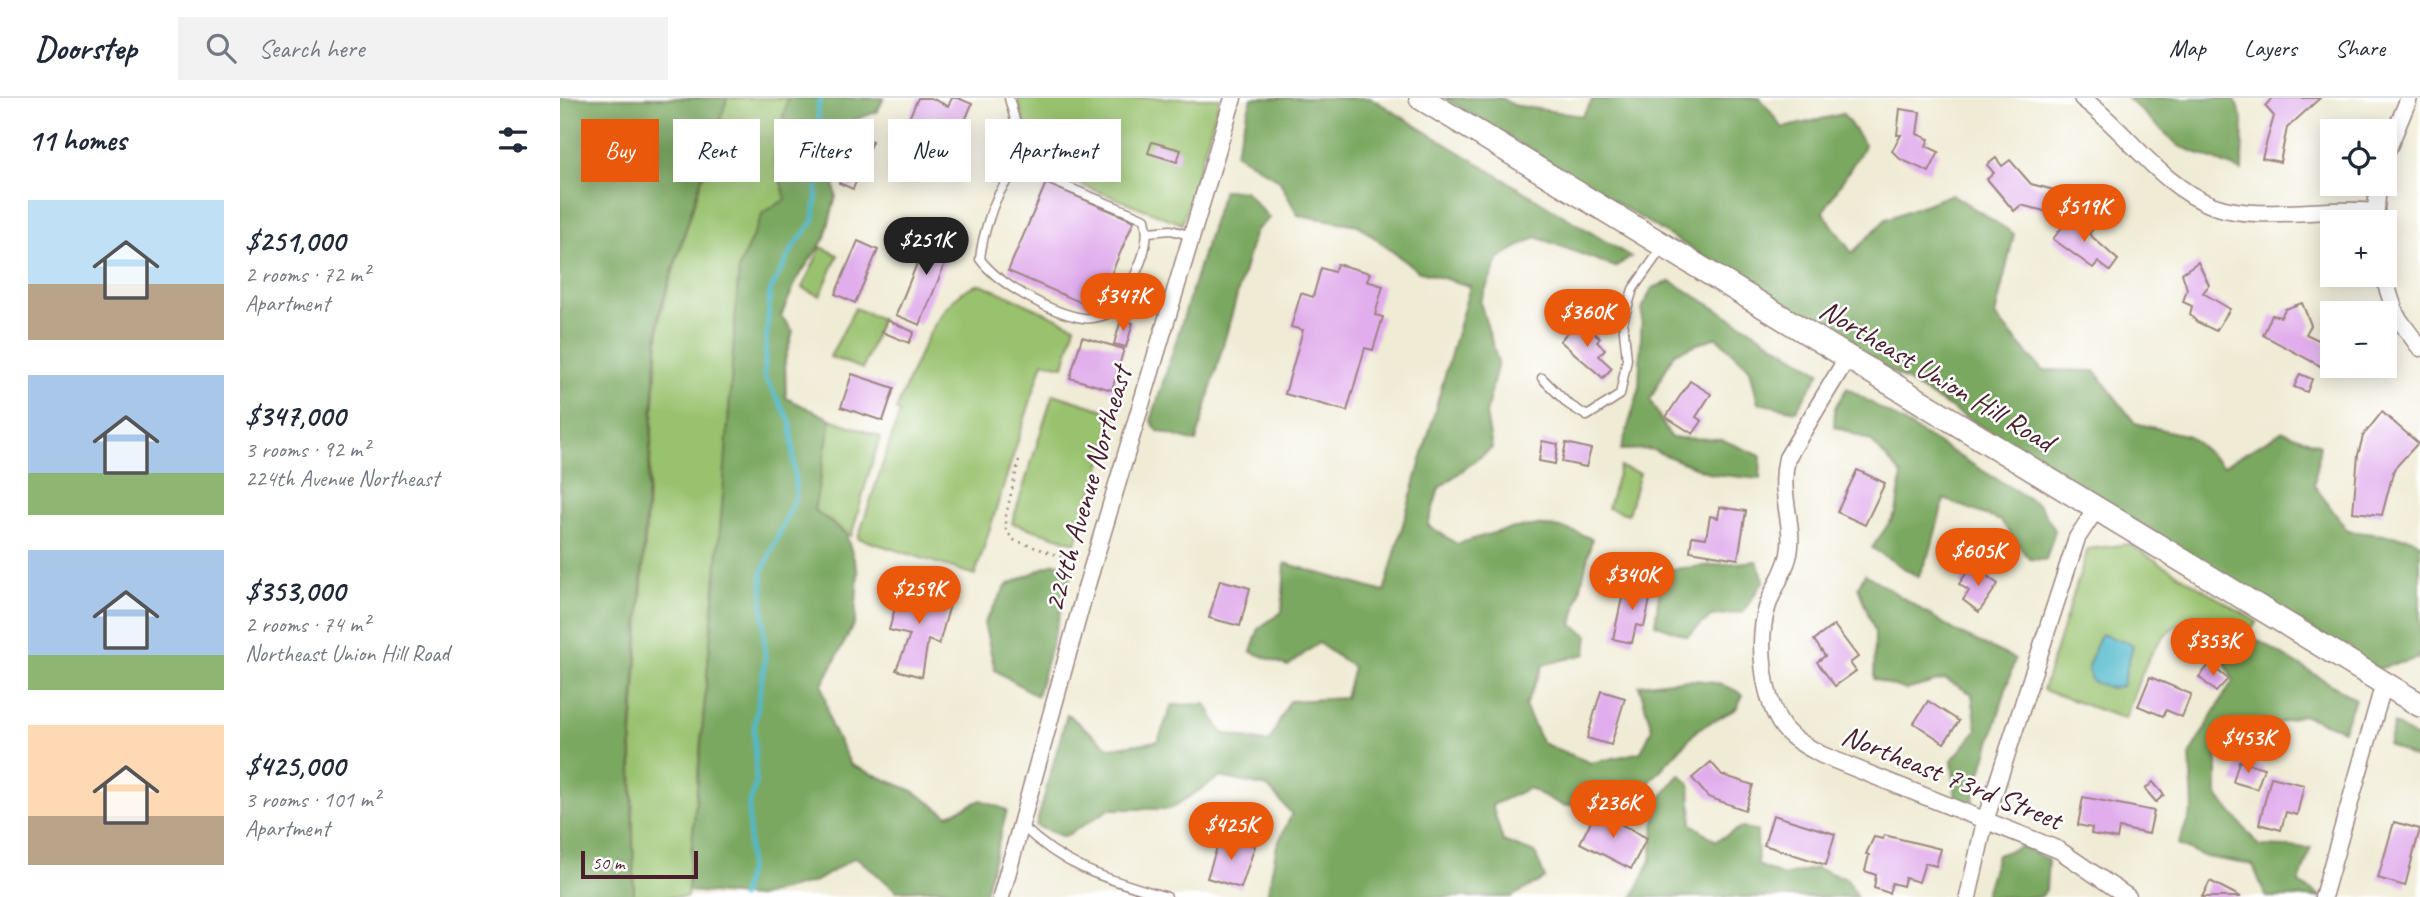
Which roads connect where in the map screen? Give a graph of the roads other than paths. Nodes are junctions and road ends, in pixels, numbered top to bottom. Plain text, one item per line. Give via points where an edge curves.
1 (1009, 98) edge
2 (1233, 98) edge
3 (1421, 98) edge
4 (2082, 98) edge
5 (2409, 98) edge
6 (1015, 119) edge
7 (2397, 127) edge
8 (1006, 182) edge
9 (1060, 182) edge
10 (2348, 210) edge
11 (1148, 232) junction
12 (1192, 236) junction
13 (1664, 246) junction
14 (2387, 287) edge
15 (2420, 348) edge
16 (1847, 358) junction
17 (1542, 378) dead end
18 (2096, 509) junction
19 (2384, 683) junction
20 (2420, 705) edge
21 (1985, 821) junction
22 (1021, 825) junction
23 (1001, 897) edge
24 (1167, 897) edge
25 (1968, 897) edge
26 (2128, 897) edge
27 (2323, 897) edge

1 - 6 lane
2 - 12 street, 224th Avenue Northeast
3 - 13 street, Northeast Union Hill Road
4 - 10 street via 2161,170 2214,206 2248,211
5 - 7 street
8 - 11 lane via 983,233 980,259 990,274 1013,289 1064,312 1084,318 1119,309 1145,250
9 - 11 lane via 1144,219
11 - 12 lane via 1171,230
12 - 22 street, 224th Avenue Northeast via 1092,567
13 - 16 street, Northeast Union Hill Road
13 - 17 lane via 1633,289 1623,321 1627,359 1620,395 1587,416
14 - 15 street via 2396,316
16 - 18 street, Northeast Union Hill Road
16 - 21 street, Northeast 73rd Street via 1787,458 1783,474 1789,553 1762,631 1771,698 1780,724 1822,755
18 - 19 street, Northeast Union Hill Road
18 - 21 street via 2077,538
19 - 20 street, Northeast Union Hill Road
19 - 27 street
21 - 25 street
21 - 26 street, Northeast 73rd Street via 2059,850
22 - 23 street, 224th Avenue Northeast
22 - 24 lane via 1069,864

